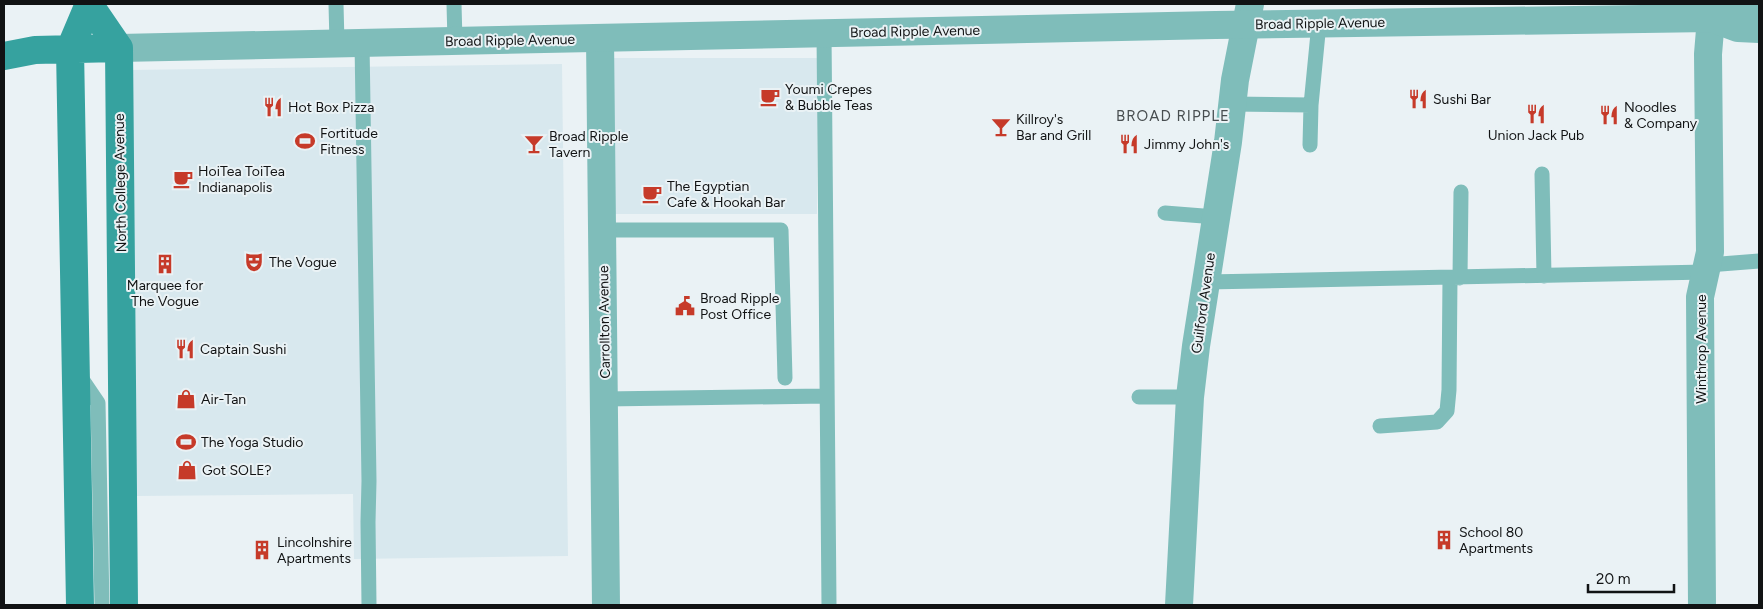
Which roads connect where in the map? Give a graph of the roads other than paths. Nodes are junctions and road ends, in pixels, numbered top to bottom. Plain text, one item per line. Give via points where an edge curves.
1 (89, 4) edge
2 (336, 4) edge
3 (454, 4) edge
4 (1754, 4) edge
5 (1711, 11) edge
6 (1248, 14) edge
7 (1319, 24) junction
8 (1759, 29) edge
9 (824, 33) junction
10 (600, 38) junction
11 (455, 41) junction
12 (349, 43) junction
13 (119, 48) junction
14 (70, 49) junction
15 (4, 56) edge
16 (1232, 104) junction
17 (1311, 105) junction
18 (1310, 145) dead end
19 (1542, 174) dead end
20 (1461, 192) dead end
21 (1165, 213) dead end
22 (1216, 217) junction
23 (602, 230) junction
24 (1759, 261) edge
25 (1707, 269) junction
26 (1544, 276) junction
27 (1455, 278) junction
28 (1206, 282) junction
29 (76, 371) junction
30 (122, 371) junction
31 (785, 378) dead end
32 (827, 396) junction
33 (1139, 396) dead end
34 (1190, 396) junction
35 (604, 399) junction
36 (98, 403) junction
37 (1380, 426) dead end
38 (80, 605) edge
39 (102, 605) edge
40 (124, 605) edge
41 (369, 605) edge
42 (606, 605) edge
43 (829, 605) edge
44 (1180, 605) edge
45 (1702, 605) edge

1 - 13 main road
1 - 14 main road
2 - 12 lane
3 - 11 lane
4 - 5 street, Broad Ripple Avenue
5 - 7 street, Broad Ripple Avenue
5 - 8 street, Broad Ripple Avenue via 1738,28
5 - 25 street, Winthrop Avenue via 1708,54 1710,252
6 - 7 street, Broad Ripple Avenue
6 - 9 street, Broad Ripple Avenue
6 - 16 street, Guilford Avenue
7 - 17 lane
9 - 10 street, Broad Ripple Avenue
9 - 32 lane
10 - 11 street, Broad Ripple Avenue
10 - 23 street, Carrollton Avenue
11 - 12 street, Broad Ripple Avenue
12 - 13 street, Broad Ripple Avenue
12 - 41 lane via 369,481
13 - 14 main road
13 - 30 main road, North College Avenue
14 - 15 main road via 35,50
14 - 29 main road
16 - 17 lane
16 - 22 street, Guilford Avenue
17 - 18 lane
19 - 26 lane
20 - 27 lane
21 - 22 lane
22 - 28 street, Guilford Avenue
23 - 31 lane via 781,230
23 - 35 street, Carrollton Avenue
24 - 25 lane
25 - 26 lane
25 - 45 street, Winthrop Avenue via 1700,297
26 - 27 lane
27 - 28 lane
27 - 37 lane via 1447,411 1437,422
28 - 34 street, Guilford Avenue
29 - 36 lane
29 - 38 main road
30 - 36 lane
30 - 40 main road, North College Avenue
32 - 35 lane
32 - 43 lane
33 - 34 lane
34 - 44 street, Guilford Avenue
35 - 42 street, Carrollton Avenue
36 - 39 lane

